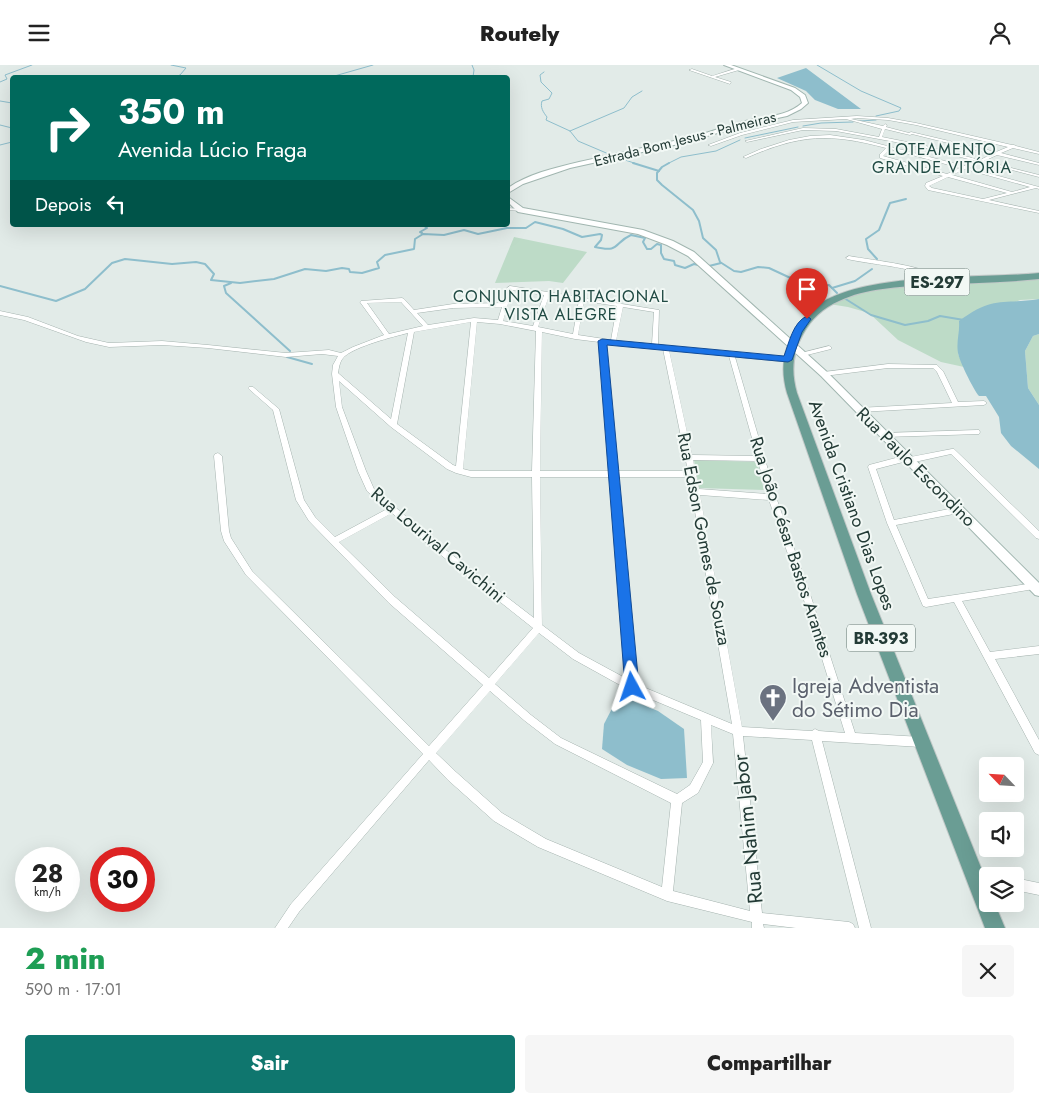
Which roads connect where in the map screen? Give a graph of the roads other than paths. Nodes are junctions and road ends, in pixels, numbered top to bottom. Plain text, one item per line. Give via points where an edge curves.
1 (726, 65) edge
2 (738, 69) junction
3 (691, 70) dead end
4 (712, 77) junction
5 (730, 83) dead end
6 (781, 115) junction
7 (844, 117) junction
8 (888, 119) junction
9 (793, 121) junction
10 (916, 124) junction
11 (884, 128) junction
12 (803, 129) junction
13 (723, 130) junction
14 (911, 133) junction
15 (735, 136) junction
16 (880, 138) junction
17 (747, 141) junction
18 (905, 142) junction
19 (710, 145) dead end
20 (1014, 147) junction
21 (889, 148) junction
22 (766, 149) junction
23 (898, 150) junction
24 (1039, 153) edge
25 (998, 154) junction
26 (745, 157) dead end
27 (984, 161) junction
28 (1039, 164) edge
29 (966, 168) junction
30 (949, 176) junction
31 (1039, 176) edge
32 (1038, 187) edge
33 (510, 189) edge
34 (1012, 193) junction
35 (982, 200) junction
36 (510, 201) edge
37 (510, 209) edge
38 (521, 210) junction
39 (1039, 213) edge
40 (849, 257) dead end
41 (1039, 276) edge
42 (944, 281) junction
43 (547, 293) junction
44 (582, 299) junction
45 (505, 305) junction
46 (620, 306) junction
47 (413, 312) junction
48 (0, 313) edge
49 (474, 320) junction
50 (500, 322) junction
51 (427, 327) junction
52 (537, 330) junction
53 (411, 331) junction
54 (388, 336) junction
55 (575, 337) junction
56 (602, 341) junction
57 (613, 343) junction
58 (656, 347) junction
59 (829, 348) dead end
60 (666, 349) junction
61 (798, 349) junction
62 (342, 355) junction
63 (732, 355) junction
64 (788, 360) junction
65 (335, 374) junction
66 (824, 374) junction
67 (251, 388) dead end
68 (984, 403) dead end
69 (956, 404) junction
70 (860, 410) junction
71 (394, 425) junction
72 (978, 432) dead end
73 (885, 435) junction
74 (218, 457) dead end
75 (689, 457) junction
76 (761, 459) junction
77 (909, 459) junction
78 (459, 471) junction
79 (536, 474) junction
80 (613, 475) junction
81 (692, 475) junction
82 (696, 491) junction
83 (772, 497) junction
84 (392, 510) junction
85 (959, 511) junction
86 (891, 523) junction
87 (1039, 536) edge
88 (334, 541) junction
89 (1037, 588) edge
90 (957, 599) junction
91 (538, 628) junction
92 (1039, 650) edge
93 (989, 656) junction
94 (489, 684) junction
95 (632, 687) junction
96 (706, 719) junction
97 (738, 731) junction
98 (1035, 733) edge
99 (815, 734) junction
100 (852, 738) junction
101 (921, 742) junction
102 (1039, 750) edge
103 (429, 753) junction
104 (677, 800) junction
105 (979, 871) edge
106 (1024, 886) edge
107 (1039, 889) edge
108 (668, 895) junction
109 (990, 912) edge
110 (757, 923) edge
111 (281, 928) edge
112 (849, 928) edge
113 (865, 928) edge
114 (994, 928) edge

1 - 2 main road, Estrada Bom Jesus - Palmeiras
2 - 4 street
2 - 6 main road, Estrada Bom Jesus - Palmeiras via 794,89 804,96 806,100 802,105
3 - 4 street
4 - 5 street
6 - 9 street
6 - 13 main road, Estrada Bom Jesus - Palmeiras
7 - 8 street
7 - 9 street
7 - 11 street
8 - 10 street
8 - 11 street
9 - 12 street
9 - 15 street
10 - 14 street
10 - 20 street
11 - 14 street
11 - 16 street
12 - 16 street via 836,130
12 - 17 street
13 - 15 street
13 - 33 main road, Estrada Bom Jesus - Palmeiras via 552,171 515,184
14 - 18 street
14 - 25 street
15 - 17 street
15 - 19 street
16 - 18 street
17 - 22 street
18 - 23 street
18 - 27 street
20 - 24 street
20 - 25 street
21 - 22 street via 819,136
21 - 23 street
21 - 30 street via 881,157
22 - 26 street
23 - 29 street
25 - 27 street
25 - 28 street
27 - 29 street
27 - 31 street
29 - 30 street
29 - 32 street
30 - 34 street
30 - 35 street via 927,186
32 - 34 street
34 - 35 street
35 - 39 street
36 - 38 main road
37 - 38 street
38 - 61 main road via 640,232 681,248 713,272
40 - 42 street via 914,269
41 - 42 main road, Avenida Cristiano Dias Lopes / ES-297
42 - 61 main road, Avenida Cristiano Dias Lopes / ES-297 via 889,285 837,298 800,326
43 - 44 street
43 - 45 street via 511,288
43 - 52 street
44 - 46 street
44 - 55 street
45 - 47 street via 453,306
45 - 50 street
46 - 57 street
46 - 58 street via 657,311
47 - 51 street
47 - 54 street via 402,300 363,302
48 - 62 street via 25,317 70,336 102,344 158,343 296,356 334,352
49 - 50 street
49 - 51 street
49 - 78 street
50 - 52 street
51 - 53 street
52 - 55 street
52 - 79 street
53 - 54 street
53 - 71 street
54 - 62 street
55 - 56 street
56 - 57 street
56 - 80 street
57 - 58 street
58 - 60 street
59 - 61 street
60 - 63 street
60 - 75 street, Rua Edson Gomes de Souza
61 - 64 main road, Avenida Cristiano Dias Lopes / BR-393
61 - 66 main road, Rua Paulo Escondino
62 - 65 street, Rua Lourival Cavichini
63 - 64 street
63 - 76 street, Rua João César Bastos Arantes
64 - 101 main road, Avenida Cristiano Dias Lopes / BR-393 via 792,393
65 - 71 street
65 - 84 street, Rua Lourival Cavichini via 339,407 366,482
66 - 69 street via 899,365 935,366 939,368
66 - 70 main road, Rua Paulo Escondino
67 - 88 street via 276,409 300,500 312,519
68 - 69 street
69 - 70 street
70 - 73 main road, Rua Paulo Escondino
71 - 78 street
72 - 73 street
73 - 77 main road, Rua Paulo Escondino
74 - 103 street via 227,539 249,573
75 - 76 street
75 - 81 street, Rua Edson Gomes de Souza
76 - 83 street, Rua João César Bastos Arantes
77 - 85 main road, Rua Paulo Escondino
77 - 86 street via 872,467
77 - 87 street via 952,451
78 - 79 street via 471,474
79 - 80 street
79 - 91 street
80 - 81 street
80 - 95 street
81 - 82 street, Rua Edson Gomes de Souza
82 - 83 street
82 - 97 street, Rua Edson Gomes de Souza
83 - 100 street, Rua João César Bastos Arantes
84 - 88 street
84 - 91 street, Rua Lourival Cavichini
85 - 86 street
85 - 89 main road, Rua Paulo Escondino
86 - 90 street via 926,603
88 - 94 street via 392,600
89 - 90 street
90 - 93 street
91 - 94 street
91 - 95 street, Rua Lourival Cavichini via 576,656
92 - 93 street
93 - 98 street
94 - 103 street
94 - 104 street via 558,741
95 - 96 street, Rua Lourival Cavichini
96 - 97 street, Rua Lourival Cavichini
96 - 104 street via 708,763 694,789
97 - 99 street, Rua Lourival Cavichini
97 - 110 street, Rua Nahim Jabor
98 - 102 street
99 - 100 street, Rua Lourival Cavichini
99 - 113 street
100 - 101 street, Rua Lourival Cavichini
101 - 105 main road, Avenida Cristiano Dias Lopes / BR-393
103 - 108 street via 505,822 542,843
103 - 111 street
104 - 108 street
106 - 107 street
108 - 110 street
109 - 114 main road, Avenida Cristiano Dias Lopes / BR-393
110 - 112 street

